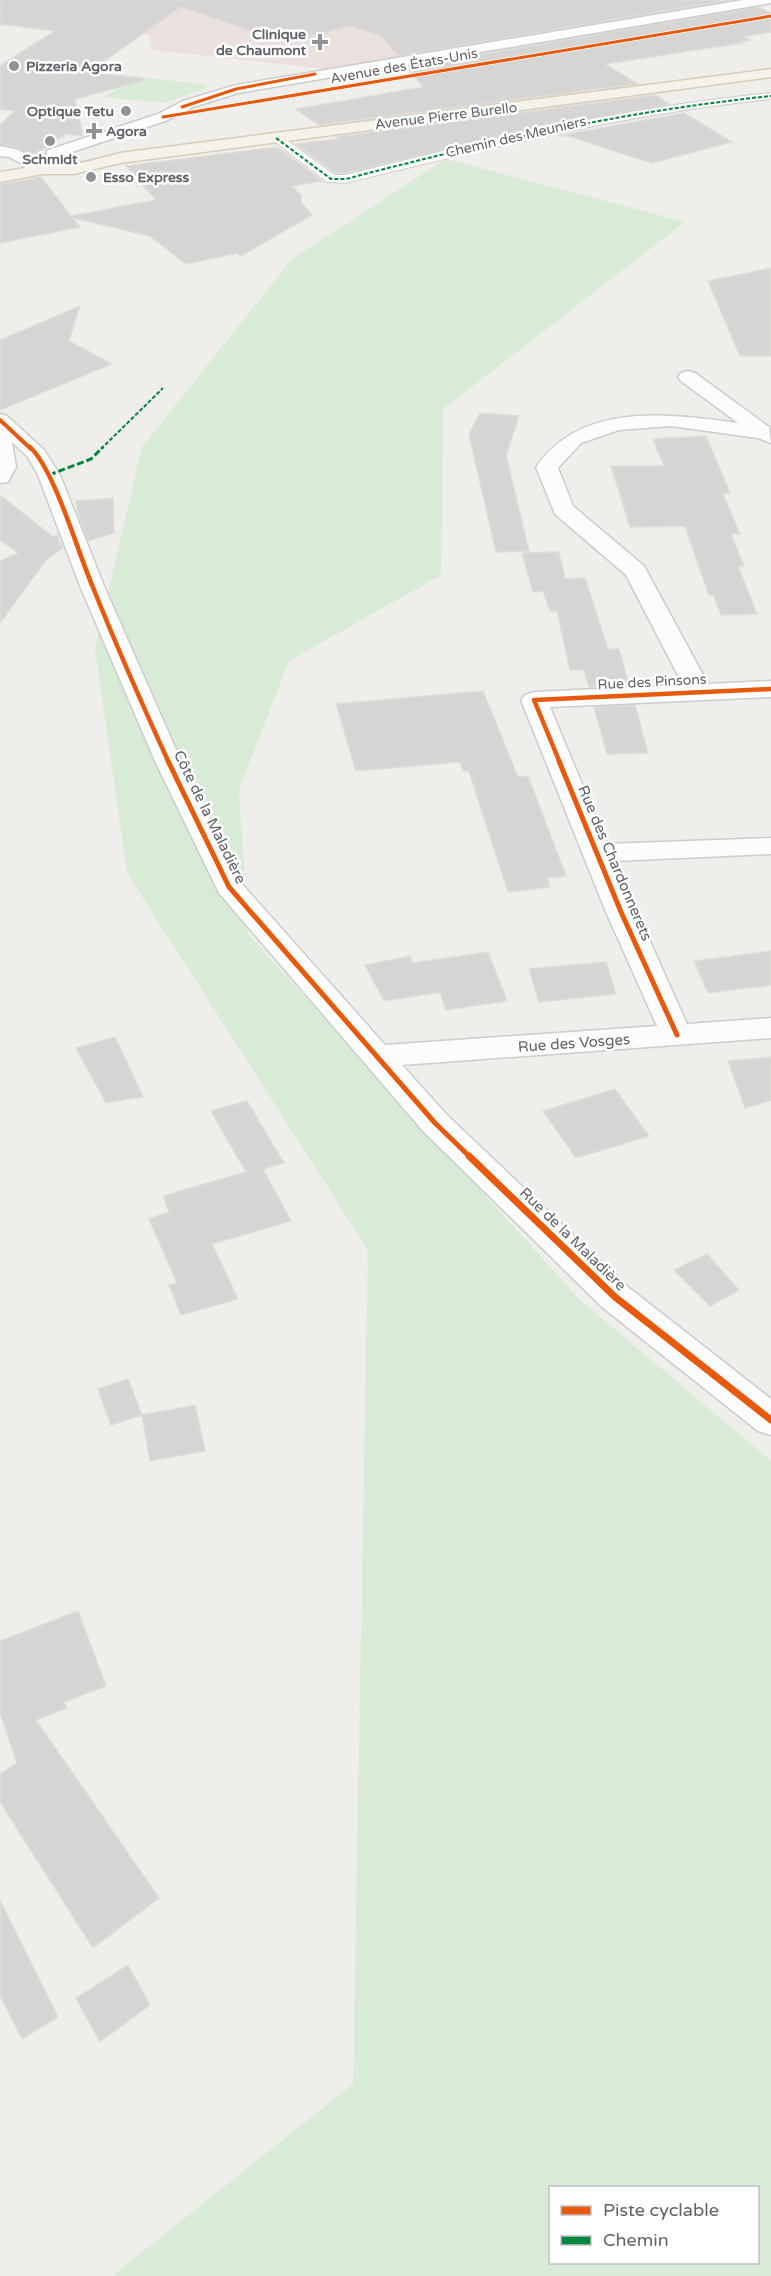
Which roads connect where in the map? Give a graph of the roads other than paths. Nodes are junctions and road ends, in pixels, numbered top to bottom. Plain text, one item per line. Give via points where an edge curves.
1 (767, 0) edge
2 (771, 16) edge
3 (580, 31) junction
4 (607, 44) junction
5 (771, 73) edge
6 (315, 74) junction
7 (340, 89) junction
8 (771, 96) edge
9 (163, 117) junction
10 (276, 138) junction
11 (153, 154) junction
12 (75, 156) junction
13 (29, 158) edge
14 (2, 176) edge
15 (688, 377) dead end
16 (0, 420) edge
17 (0, 434) edge
18 (768, 435) edge
19 (0, 477) edge
20 (771, 689) edge
21 (699, 692) junction
22 (534, 700) joint
23 (771, 846) edge
24 (596, 852) junction
25 (771, 1028) edge
26 (677, 1035) junction
27 (378, 1056) junction
28 (771, 1420) edge

1 - 3 street, Avenue des États-Unis
2 - 4 street, Avenue des États-Unis
3 - 4 street
3 - 6 street, Avenue des États-Unis
4 - 7 street, Avenue des États-Unis
5 - 10 main road, Avenue Pierre Burello
6 - 7 street
6 - 9 street, Avenue des États-Unis via 236,88
7 - 9 street, Avenue des États-Unis
8 - 10 street, Chemin des Meuniers via 664,107 558,126 346,179 331,179
9 - 11 street, Avenue des États-Unis via 158,126 140,139
9 - 12 street, Avenue des États-Unis
10 - 11 main road, Avenue Pierre Burello
11 - 12 main road, Avenue Pierre Burello via 120,158
12 - 13 main road, Avenue Pierre Burello via 64,171
13 - 14 main road, Avenue Pierre Burello
15 - 18 street
16 - 27 street, Côte de la Maladière via 37,454 49,474 92,586 168,761 229,887
17 - 19 street via 5,467
18 - 21 street via 671,420 616,424 574,439 547,467 563,509 636,571
20 - 21 street, Rue des Pinsons
21 - 22 street, Rue des Pinsons
22 - 24 street, Rue des Chardonnerets
23 - 24 street
24 - 26 street, Rue des Chardonnerets
25 - 26 street, Rue des Vosges
26 - 27 street, Rue des Vosges
27 - 28 street, Rue de la Maladière via 435,1123 615,1297

